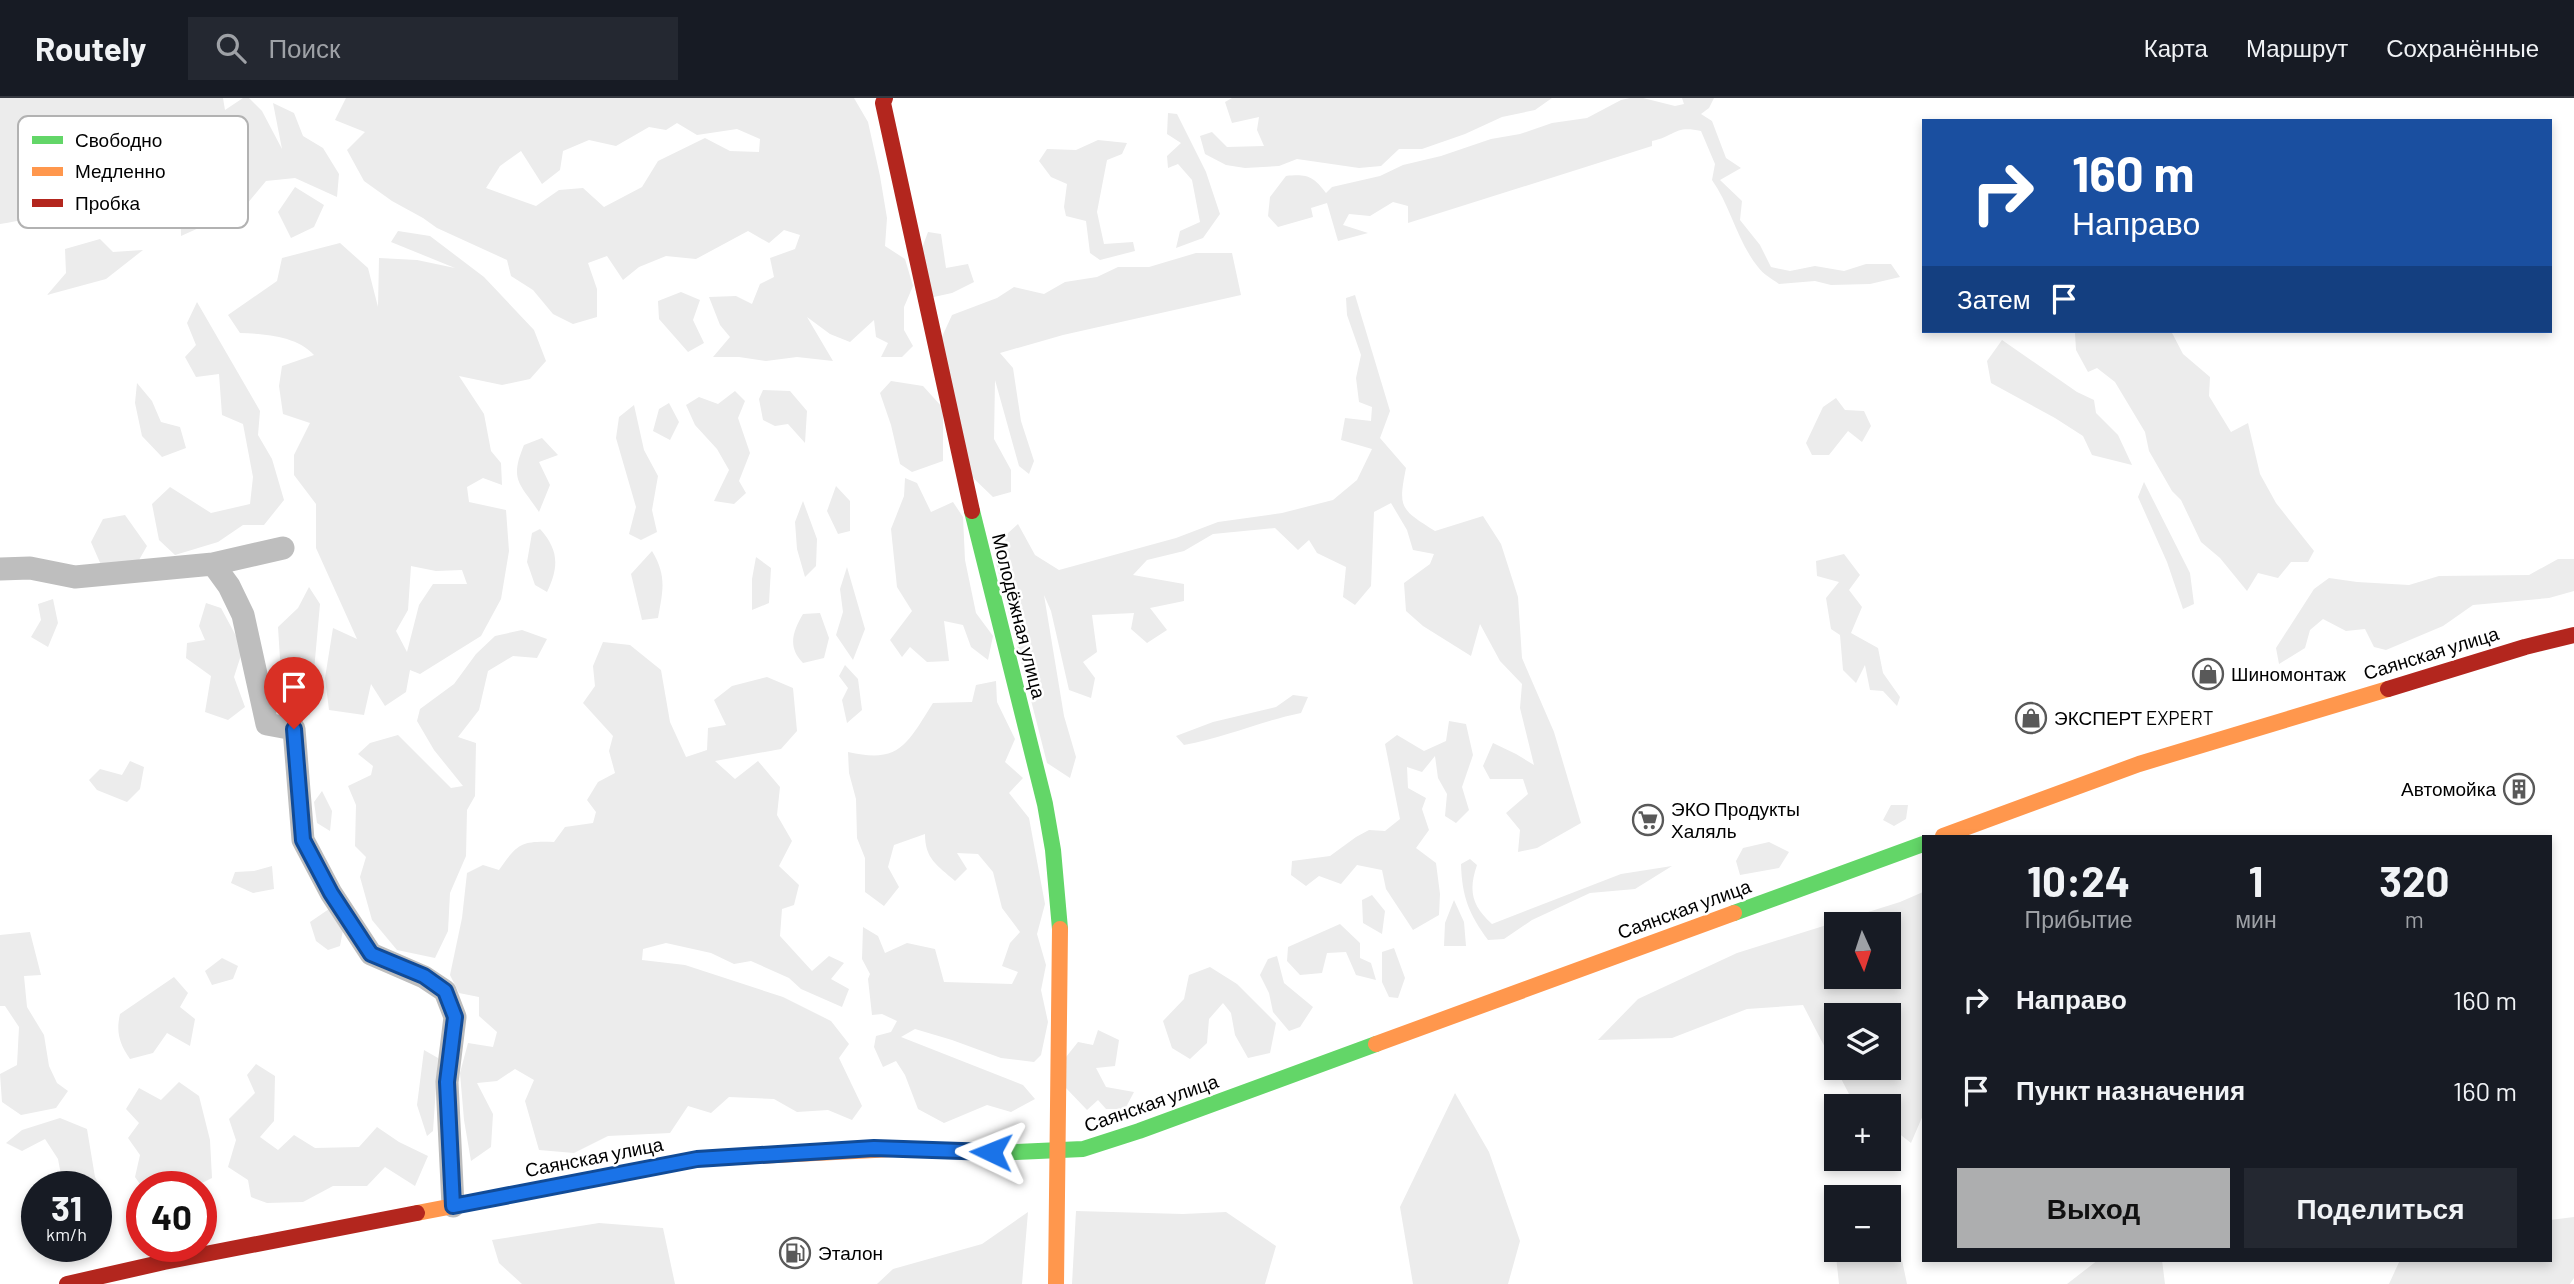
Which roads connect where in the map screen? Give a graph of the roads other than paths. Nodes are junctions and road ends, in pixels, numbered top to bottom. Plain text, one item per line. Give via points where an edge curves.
1 (885, 98) edge
2 (283, 548) dead end
3 (213, 564) junction
4 (0, 569) edge
5 (2574, 635) edge
6 (1946, 835) edge
7 (1922, 844) edge
8 (1057, 1150) junction
9 (453, 1206) junction
10 (67, 1284) edge
11 (1056, 1284) edge

1 - 8 street, Молодёжная улица via 936,355 1053,850 1060,927
2 - 3 street
3 - 4 street via 75,577 30,568
3 - 9 street via 243,615 267,724 294,729 303,840 325,882 371,954 424,976 445,991 455,1017 447,1082
5 - 6 street, Саянская улица via 2138,764
7 - 8 street, Саянская улица via 1108,1142
8 - 9 street, Саянская улица via 874,1148 730,1156
8 - 11 street, Молодёжная улица
9 - 10 street, Саянская улица

